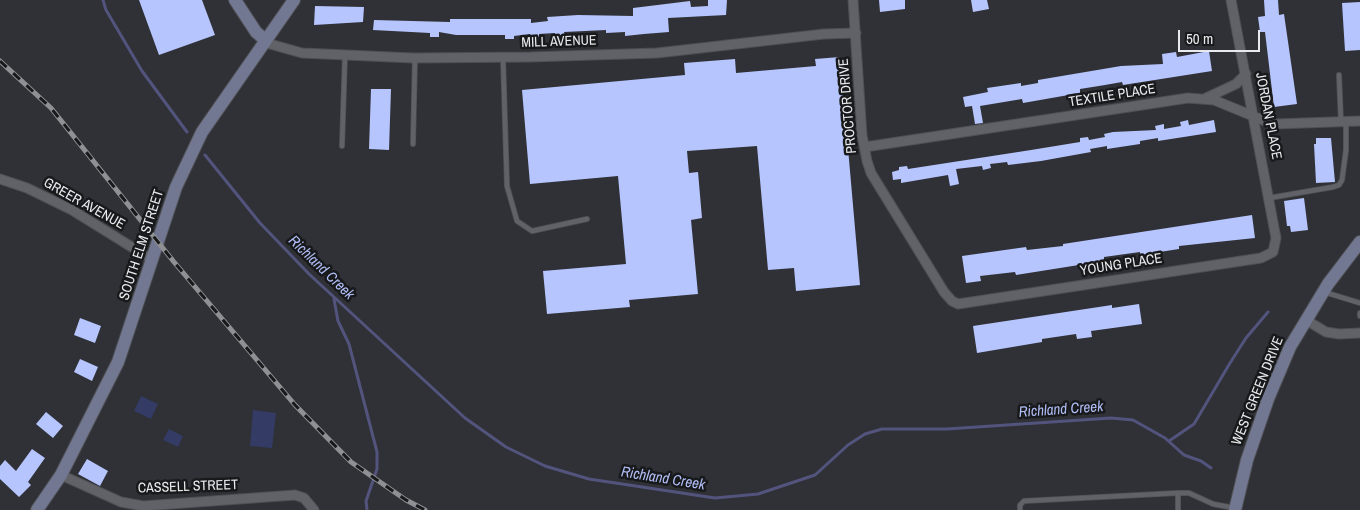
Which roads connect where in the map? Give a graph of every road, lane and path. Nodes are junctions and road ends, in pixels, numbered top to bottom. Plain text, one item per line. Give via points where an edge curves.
1 (235, 0) edge
2 (294, 0) edge
3 (853, 0) edge
4 (1232, 0) edge
5 (856, 33) junction
6 (264, 39) junction
7 (345, 55) junction
8 (503, 57) junction
9 (416, 58) junction
10 (1246, 74) junction
11 (1339, 75) dead end
12 (1206, 98) junction
13 (1254, 116) junction
14 (1344, 121) junction
15 (1360, 121) edge
16 (413, 144) dead end
17 (342, 146) dead end
18 (864, 147) junction
19 (0, 179) edge
20 (1269, 198) junction
21 (587, 219) dead end
22 (1276, 238) joint
23 (1360, 242) edge
24 (152, 259) junction
25 (1323, 292) junction
26 (956, 303) joint
27 (1360, 303) edge
28 (1306, 320) junction
29 (1360, 333) edge
30 (61, 475) junction
31 (1178, 493) junction
32 (1236, 509) edge
33 (38, 510) edge
34 (314, 510) edge
35 (1020, 510) edge
36 (1178, 510) edge

1 - 6 street
2 - 6 street, SOUTH ELM STREET
3 - 5 street, PROCTOR DRIVE
4 - 10 street, JORDAN PLACE
5 - 8 street, MILL AVENUE via 657,53
5 - 18 street, PROCTOR DRIVE
6 - 7 street, MILL AVENUE via 270,44 302,52
6 - 24 street, SOUTH ELM STREET via 202,132 176,187
7 - 9 street, MILL AVENUE
7 - 17 lane
8 - 9 street, MILL AVENUE
8 - 21 lane via 507,186 517,221 532,231
9 - 16 lane
10 - 12 street via 1236,84
10 - 13 street, JORDAN PLACE
11 - 14 lane
12 - 13 street, TEXTILE PLACE
12 - 18 street, TEXTILE PLACE via 1188,98
13 - 14 street, TEXTILE PLACE via 1276,124
13 - 20 street, JORDAN PLACE
14 - 15 street, TEXTILE PLACE
14 - 20 lane via 1346,150 1339,185
18 - 26 street, PROCTOR DRIVE via 871,173 944,292
19 - 24 street, GREER AVENUE via 72,210
20 - 22 street, JORDAN PLACE
22 - 26 street, YOUNG PLACE via 1273,252 1261,258
23 - 25 street, WEST GREEN DRIVE
24 - 30 street, SOUTH ELM STREET via 118,362
25 - 27 lane
25 - 28 street, WEST GREEN DRIVE
28 - 29 street via 1326,332
28 - 32 street, WEST GREEN DRIVE via 1290,347 1268,399 1247,460
30 - 33 street, SOUTH ELM STREET
30 - 34 street, CASSELL STREET via 121,502 143,506 295,496 304,498
31 - 32 lane via 1189,493 1213,504
31 - 35 lane via 1024,502
31 - 36 lane

